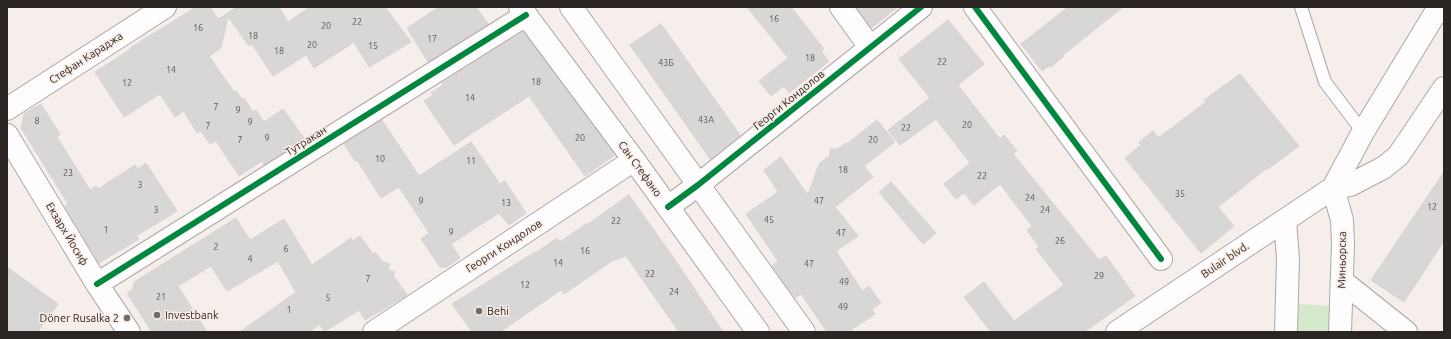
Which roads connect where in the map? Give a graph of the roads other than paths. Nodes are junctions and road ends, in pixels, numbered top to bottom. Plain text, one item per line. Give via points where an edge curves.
1 (165, 7) edge
2 (571, 7) edge
3 (841, 7) edge
4 (921, 7) edge
5 (975, 7) edge
6 (1301, 7) edge
7 (1439, 7) edge
8 (523, 11) edge
9 (870, 47) junction
10 (1444, 88) edge
11 (7, 109) edge
12 (1363, 132) junction
13 (7, 135) edge
14 (634, 160) junction
15 (698, 185) junction
16 (1333, 188) junction
17 (668, 207) junction
18 (1285, 220) junction
19 (1161, 259) dead end
20 (1342, 281) junction
21 (97, 284) junction
22 (385, 329) edge
23 (129, 332) edge
24 (757, 332) edge
25 (804, 332) edge
26 (1117, 332) edge
27 (1286, 332) edge
28 (1340, 332) edge
29 (1406, 332) edge

1 - 11 street, Стефан Караджа
2 - 15 street
3 - 9 street
4 - 9 street, Георги Кондолов
5 - 19 street
6 - 12 lane via 1324,82
7 - 12 street, Bulair blvd.
8 - 14 street, Сан Стефано
8 - 21 street, Тутракан
9 - 15 street, Георги Кондолов
10 - 16 street, Bulair blvd. via 1398,156 1364,179
12 - 16 street, Bulair blvd.
13 - 21 street, Екзарх Йосиф
14 - 17 street, Сан Стефано
14 - 22 street, Георги Кондолов
15 - 17 street, Георги Кондолов
15 - 25 street
16 - 18 street, Bulair blvd.
16 - 20 street, Миньорска via 1342,220
17 - 24 street, Сан Стефано
18 - 26 street, Bulair blvd.
18 - 27 street via 1288,258
20 - 28 street, Миньорска
20 - 29 street
21 - 23 street, Екзарх Йосиф

